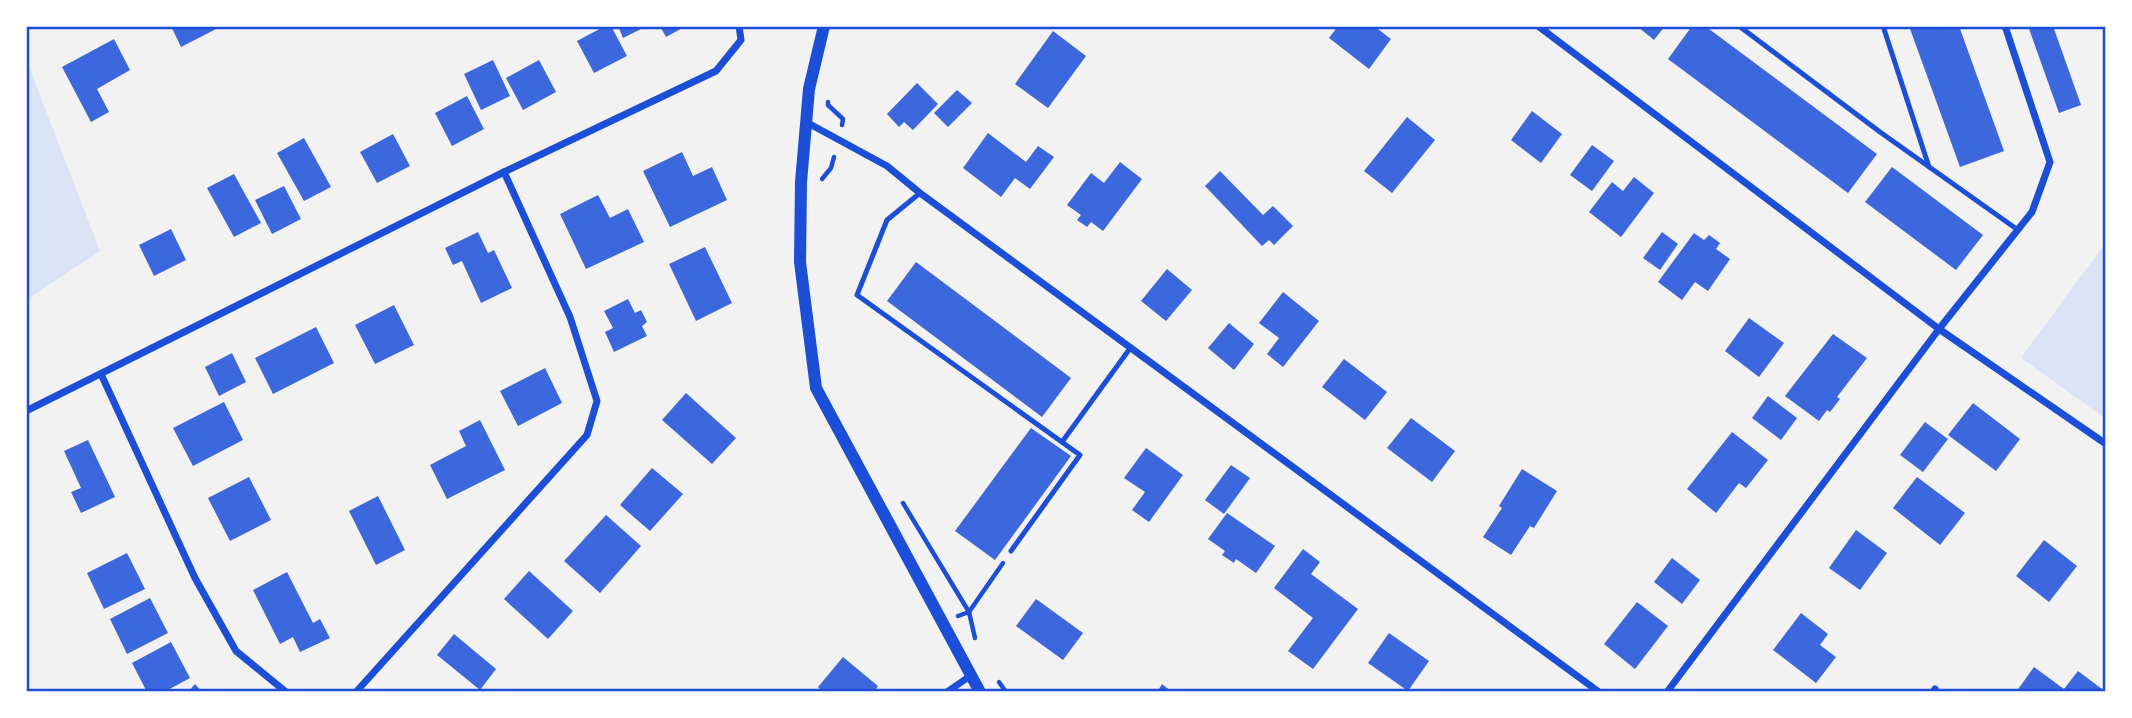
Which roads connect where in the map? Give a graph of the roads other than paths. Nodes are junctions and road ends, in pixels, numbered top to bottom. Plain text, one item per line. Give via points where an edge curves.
1 (739, 26) edge
2 (824, 26) edge
3 (1538, 26) edge
4 (1739, 26) edge
5 (1883, 26) edge
6 (2005, 26) edge
7 (806, 122) junction
8 (1929, 167) junction
9 (504, 172) junction
10 (920, 193) junction
11 (2018, 230) junction
12 (1939, 330) junction
13 (1131, 346) junction
14 (101, 374) junction
15 (26, 411) edge
16 (1062, 442) junction
17 (2106, 444) edge
18 (1011, 551) road end
19 (970, 676) junction
20 (286, 692) edge
21 (356, 692) edge
22 (947, 692) edge
23 (980, 692) edge
24 (1598, 692) edge
25 (1667, 692) edge

1 - 9 street via 741,40 716,71
2 - 7 street
3 - 12 street
4 - 8 lane
5 - 8 lane
6 - 11 street via 2050,162 2032,212
7 - 10 street via 887,166
7 - 19 street via 800,262 816,388
8 - 11 lane
9 - 14 street
9 - 21 street via 569,317 597,401 587,435
10 - 13 street
10 - 16 lane via 887,220 857,295
11 - 12 street
12 - 17 street
12 - 25 street
13 - 16 lane
13 - 24 street
14 - 15 street
14 - 20 street via 195,578 236,651
16 - 18 lane via 1080,455
19 - 22 street
19 - 23 street

